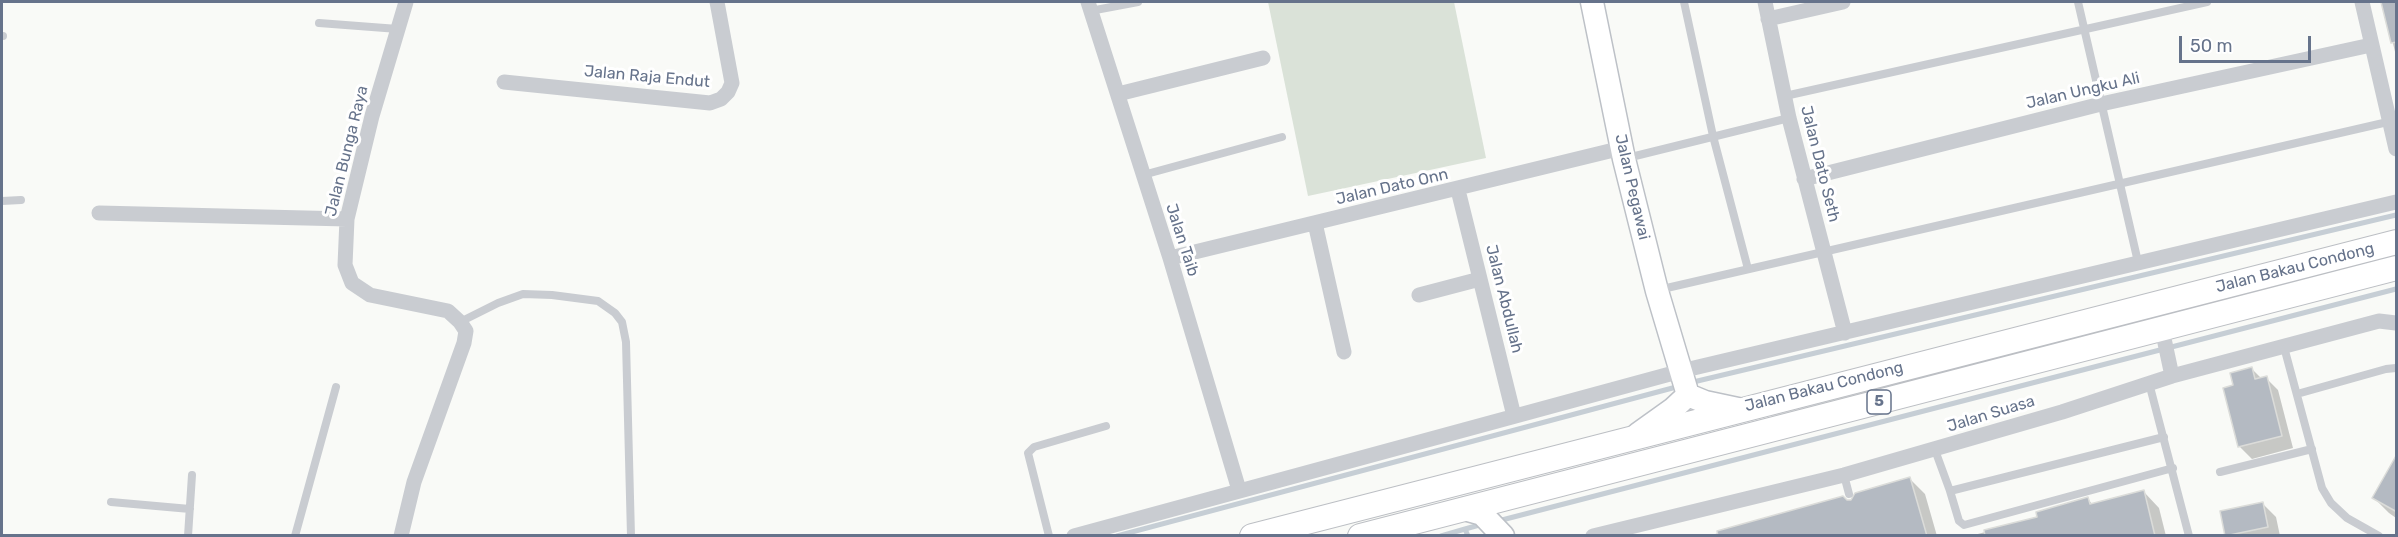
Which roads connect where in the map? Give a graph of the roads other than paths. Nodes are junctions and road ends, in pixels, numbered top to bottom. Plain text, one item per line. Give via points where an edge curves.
1 (406, 2) edge
2 (717, 2) edge
3 (1138, 2) edge
4 (1592, 2) edge
5 (1684, 2) edge
6 (1765, 2) edge
7 (1843, 2) edge
8 (2078, 2) edge
9 (2206, 2) edge
10 (2362, 2) edge
11 (1089, 6) edge
12 (1768, 19) junction
13 (319, 23) dead end
14 (398, 29) junction
15 (2084, 29) junction
16 (2371, 45) junction
17 (1263, 58) dead end
18 (504, 82) dead end
19 (1118, 94) junction
20 (1785, 96) junction
21 (2101, 104) junction
22 (1789, 118) junction
23 (2393, 121) edge
24 (1713, 136) junction
25 (1282, 137) dead end
26 (2397, 149) edge
27 (1623, 153) junction
28 (1143, 175) junction
29 (1804, 179) junction
30 (2120, 184) junction
31 (1458, 190) junction
32 (21, 200) dead end
33 (2, 201) edge
34 (2397, 202) edge
35 (99, 213) dead end
36 (347, 219) junction
37 (1315, 223) junction
38 (2397, 242) edge
39 (1823, 252) junction
40 (1170, 258) junction
41 (2138, 262) junction
42 (2397, 268) edge
43 (1748, 269) junction
44 (1480, 279) junction
45 (1657, 291) junction
46 (1419, 295) dead end
47 (460, 322) junction
48 (2397, 323) edge
49 (1845, 333) junction
50 (2164, 335) junction
51 (2284, 347) junction
52 (1344, 352) dead end
53 (2170, 368) junction
54 (2397, 368) edge
55 (1685, 383) junction
56 (2149, 383) junction
57 (336, 387) dead end
58 (2297, 394) junction
59 (1738, 410) junction
60 (1514, 416) junction
61 (1106, 426) dead end
62 (1634, 437) junction
63 (2164, 437) junction
64 (2312, 449) junction
65 (1935, 450) junction
66 (2172, 468) junction
67 (2220, 472) dead end
68 (192, 475) dead end
69 (1844, 475) junction
70 (1239, 490) junction
71 (1950, 491) junction
72 (1849, 494) dead end
73 (111, 502) dead end
74 (190, 509) junction
75 (1473, 512) junction
76 (188, 536) edge
77 (295, 536) edge
78 (401, 536) edge
79 (631, 536) edge
80 (1049, 536) edge
81 (1074, 536) edge
82 (1252, 536) edge
83 (1360, 536) edge
84 (1503, 536) edge
85 (1593, 536) edge
86 (2189, 536) edge
87 (2379, 536) edge

1 - 14 street, Jalan Bunga Raya
2 - 18 street, Jalan Raja Endut via 732,83 721,99 710,103
3 - 11 lane
4 - 27 street, Jalan Pegawai
5 - 24 lane
6 - 12 street, Jalan Dato Seth
7 - 12 street
8 - 15 lane
9 - 15 lane
10 - 16 street
11 - 19 street, Jalan Taib
12 - 20 street, Jalan Dato Seth
13 - 14 lane
14 - 36 street, Jalan Bunga Raya
15 - 20 lane
15 - 21 lane
16 - 21 street, Jalan Ungku Ali
16 - 23 street
17 - 19 street
19 - 28 street, Jalan Taib
20 - 22 street, Jalan Dato Seth
21 - 29 street, Jalan Ungku Ali
21 - 30 lane
22 - 24 lane
22 - 29 street, Jalan Dato Seth
23 - 26 street
23 - 30 lane
24 - 27 lane
24 - 43 lane
25 - 28 lane
27 - 31 street, Jalan Dato Onn
27 - 45 street, Jalan Pegawai
28 - 40 street, Jalan Taib
29 - 39 street, Jalan Dato Seth
30 - 39 lane
30 - 41 lane
31 - 37 street, Jalan Dato Onn
31 - 44 street, Jalan Abdullah
32 - 33 lane
34 - 41 street
35 - 36 street
36 - 47 street, Jalan Bunga Raya via 345,265 352,283 370,295 448,311
37 - 40 street, Jalan Dato Onn
37 - 52 street
38 - 59 main road, Jalan Bakau Condong / 5
39 - 43 lane
39 - 49 street, Jalan Dato Seth
40 - 70 street, Jalan Taib
41 - 49 street
42 - 50 main road, Jalan Bakau Condong / 5
43 - 45 lane
44 - 46 street
44 - 60 street, Jalan Abdullah
45 - 55 street, Jalan Pegawai
47 - 78 street via 466,332 464,343 414,482
47 - 79 lane via 523,294 598,302 615,313 622,322 626,342
48 - 51 street, Jalan Suasa via 2379,321
49 - 55 street
50 - 53 street
50 - 75 main road, Jalan Bakau Condong / 5
51 - 53 street, Jalan Suasa
51 - 58 lane
53 - 56 street, Jalan Suasa
54 - 58 lane
55 - 59 street via 1705,402
55 - 60 street
55 - 62 street via 1655,424
56 - 63 lane
56 - 65 street, Jalan Suasa
57 - 77 lane
58 - 64 lane
59 - 62 main road, Jalan Bakau Condong / 5
60 - 70 street
61 - 80 lane via 1034,447 1028,453
62 - 82 main road, Jalan Bakau Condong / 5
63 - 66 lane
63 - 71 lane
64 - 67 lane
64 - 87 lane via 2322,488 2331,503 2347,518
65 - 69 street, Jalan Suasa
65 - 71 lane
66 - 71 lane via 1964,525 1959,521
66 - 86 lane
68 - 74 lane
69 - 72 lane
69 - 85 street, Jalan Suasa
70 - 81 street
73 - 74 lane
74 - 76 lane
75 - 83 main road, Jalan Bakau Condong / 5
75 - 84 street

